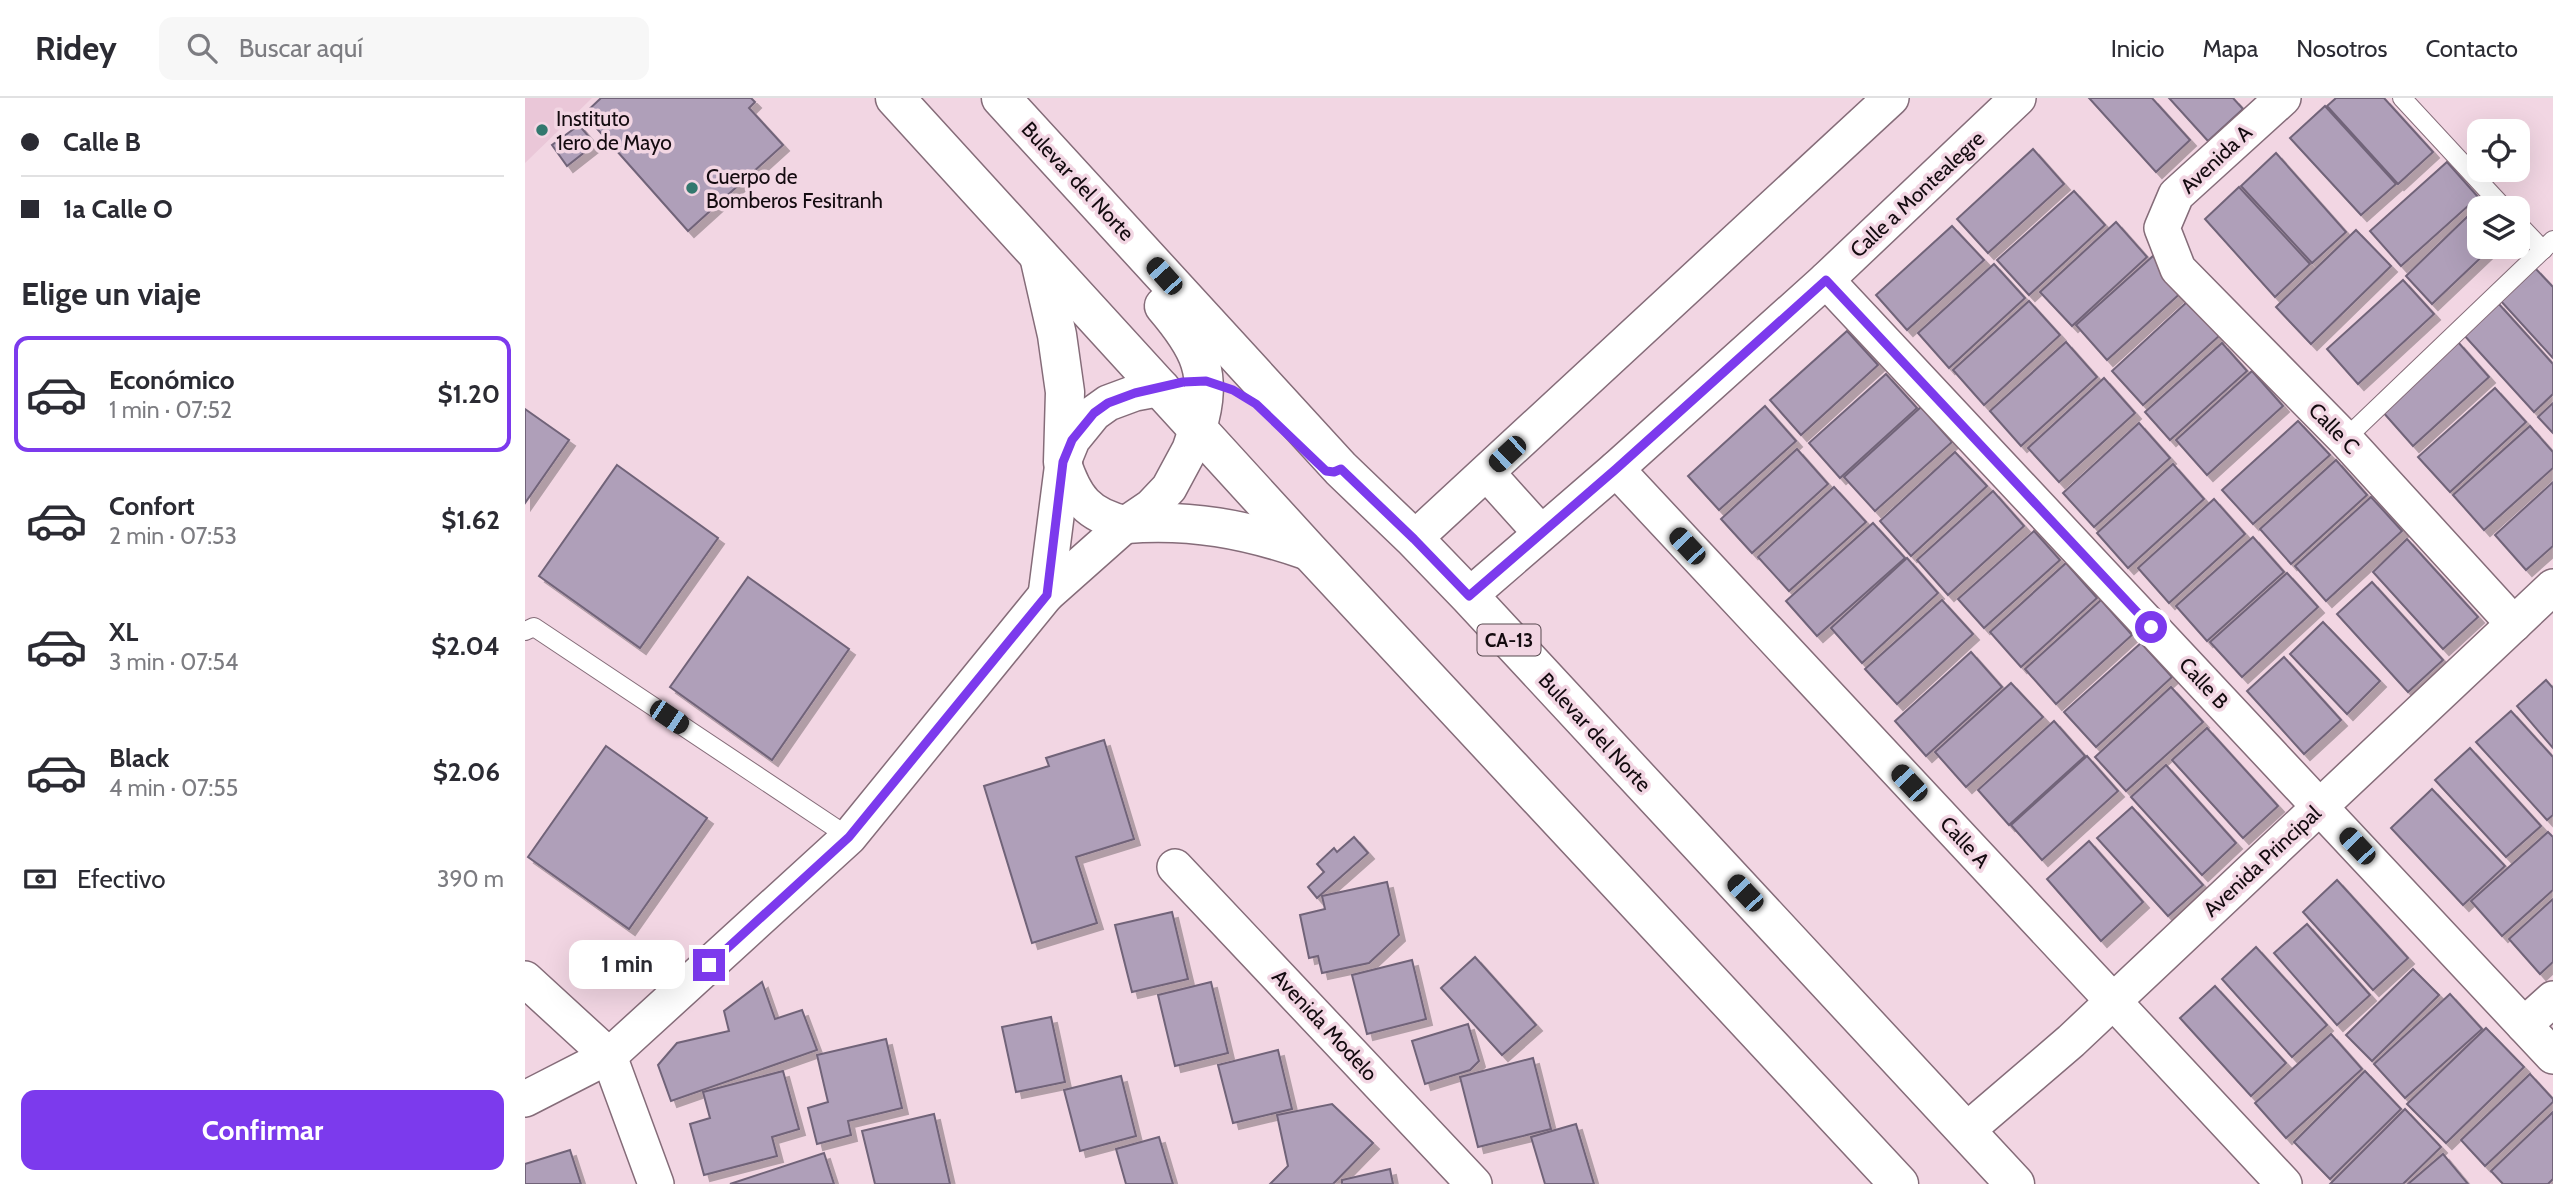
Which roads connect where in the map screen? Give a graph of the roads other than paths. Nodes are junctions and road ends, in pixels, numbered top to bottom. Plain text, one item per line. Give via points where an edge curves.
1 (895, 98) edge
2 (1001, 98) edge
3 (1891, 98) edge
4 (2018, 98) edge
5 (2283, 98) edge
6 (2402, 98) edge
7 (2493, 196) edge
8 (1111, 218) junction
9 (2162, 229) joint
10 (2530, 232) edge
11 (2548, 245) edge
12 (1039, 254) junction
13 (1826, 280) junction
14 (1206, 381) junction
15 (1162, 388) junction
16 (1196, 428) junction
17 (2345, 439) junction
18 (1063, 462) junction
19 (1341, 469) junction
20 (1616, 469) junction
21 (1487, 473) junction
22 (1126, 524) junction
23 (1541, 533) junction
24 (1414, 539) junction
25 (1309, 551) junction
26 (2553, 587) edge
27 (1047, 595) junction
28 (1469, 596) junction
29 (2514, 624) junction
30 (525, 631) edge
31 (2319, 807) junction
32 (849, 837) junction
33 (1175, 867) dead end
34 (525, 979) edge
35 (2553, 999) edge
36 (2113, 1000) junction
37 (2524, 1025) junction
38 (609, 1056) junction
39 (2553, 1056) edge
40 (525, 1099) edge
41 (1966, 1131) junction
42 (656, 1184) edge
43 (1475, 1184) edge
44 (1899, 1184) edge
45 (2015, 1184) edge
46 (2284, 1184) edge

1 - 12 highway
2 - 8 highway, Bulevar del Norte / CA-13
3 - 21 street
4 - 13 street, Calle a Montealegre
5 - 9 street, Avenida A via 2176,195
6 - 7 lane
8 - 14 highway via 1115,242 1178,322 1196,351
8 - 19 highway, Bulevar del Norte / CA-13
9 - 17 street, Calle C via 2178,268
10 - 11 lane
11 - 17 lane
12 - 15 highway
12 - 18 highway via 1065,392
13 - 20 street, Calle a Montealegre
13 - 31 street, Calle B
14 - 15 highway
14 - 16 highway
14 - 19 highway via 1256,404 1326,471
15 - 16 highway
15 - 18 street via 1135,393 1094,413 1072,440
16 - 22 street via 1169,488
16 - 25 highway
17 - 29 street, Calle C
18 - 22 street via 1071,486 1085,505 1105,519
18 - 27 street
19 - 24 highway, Bulevar del Norte / CA-13
20 - 23 street, Calle a Montealegre
20 - 36 street, Calle A
21 - 23 street
21 - 24 street
22 - 25 highway via 1161,521 1223,527
22 - 27 street
23 - 28 street, Calle a Montealegre
24 - 28 highway, Bulevar del Norte / CA-13
25 - 44 highway
26 - 29 street, Avenida Principal
27 - 32 street
28 - 41 highway, Bulevar del Norte / CA-13
29 - 31 street, Avenida Principal
30 - 32 lane via 534,627
31 - 36 street, Avenida Principal
31 - 37 street, Calle B
32 - 38 street
33 - 43 street, Avenida Modelo
34 - 38 street
35 - 37 street
36 - 41 street, Avenida Principal
36 - 46 street, Calle A
37 - 39 street, Calle B
38 - 40 street
38 - 42 street
41 - 45 highway, Bulevar del Norte / CA-13

